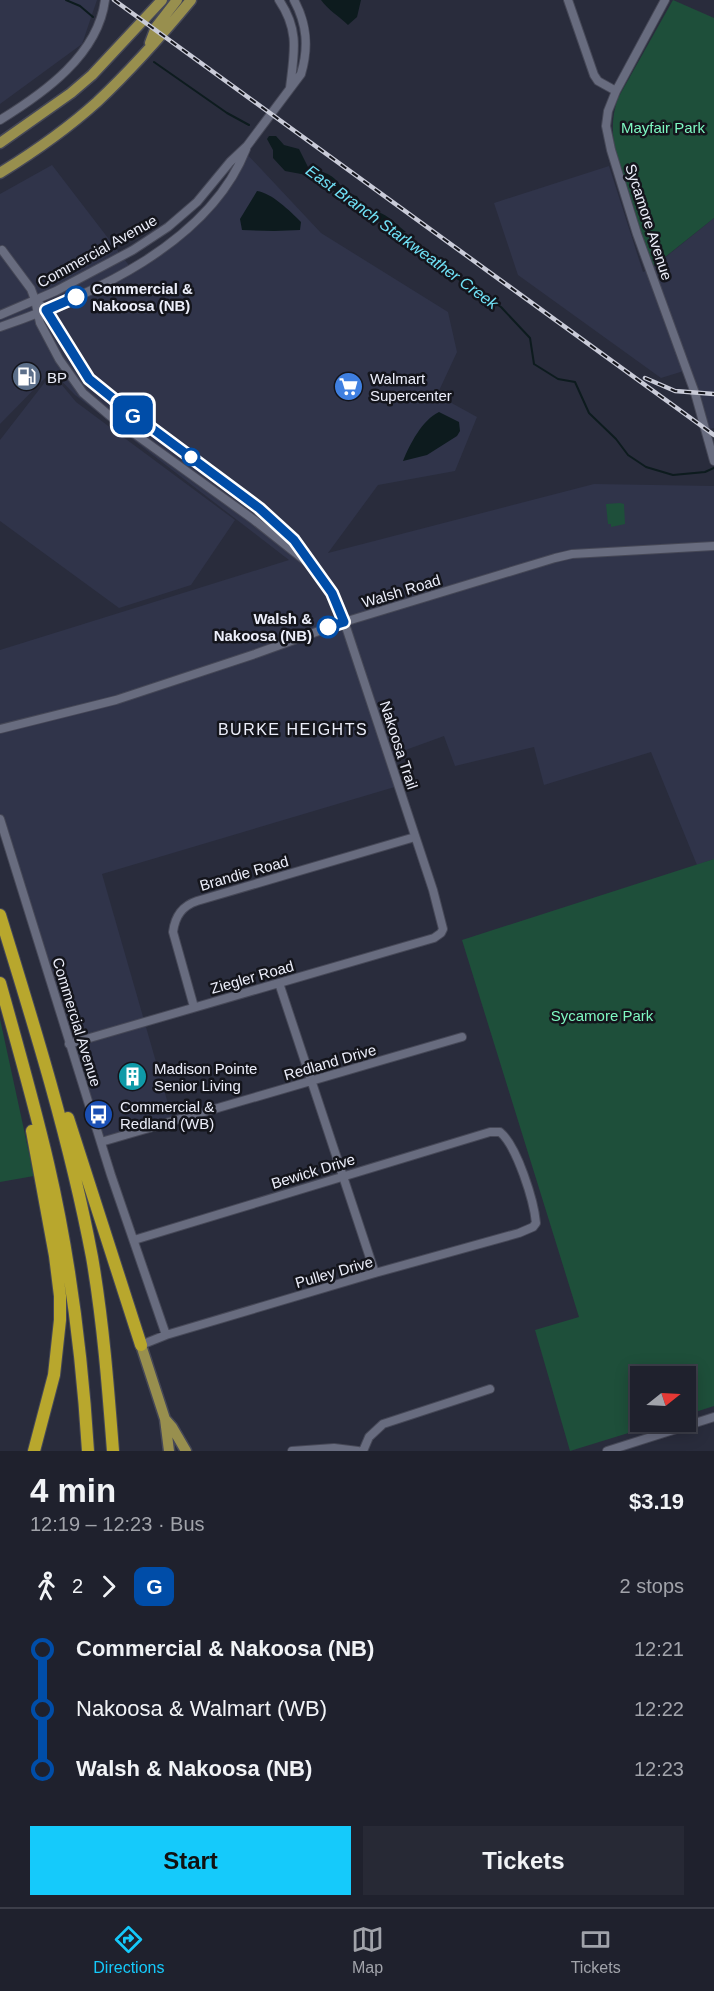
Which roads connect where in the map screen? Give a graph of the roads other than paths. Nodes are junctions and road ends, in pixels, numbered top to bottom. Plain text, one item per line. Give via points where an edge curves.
1 (105, 0) edge
2 (162, 0) edge
3 (177, 0) edge
4 (191, 0) edge
5 (200, 0) edge
6 (279, 0) edge
7 (294, 0) edge
8 (568, 0) edge
9 (665, 0) edge
10 (179, 14) junction
11 (148, 49) junction
12 (290, 88) junction
13 (616, 91) junction
14 (0, 120) edge
15 (0, 143) edge
16 (247, 146) junction
17 (0, 173) edge
18 (2, 250) dead end
19 (35, 300) junction
20 (46, 310) junction
21 (0, 315) edge
22 (37, 315) junction
23 (0, 327) edge
24 (714, 461) edge
25 (714, 546) edge
26 (315, 570) junction
27 (344, 622) junction
28 (0, 729) edge
29 (0, 819) edge
30 (415, 837) junction
31 (0, 915) edge
32 (441, 933) joint
33 (0, 983) edge
34 (279, 983) junction
35 (5, 1001) junction
36 (194, 1007) junction
37 (31, 1015) junction
38 (462, 1037) dead end
39 (69, 1044) junction
40 (311, 1081) junction
41 (101, 1142) junction
42 (343, 1177) junction
43 (535, 1225) joint
44 (134, 1240) junction
45 (375, 1273) junction
46 (166, 1335) junction
47 (141, 1345) junction
48 (490, 1389) dead end
49 (714, 1417) edge
50 (165, 1419) junction
51 (34, 1451) edge
52 (88, 1451) edge
53 (112, 1451) edge
54 (169, 1451) edge
55 (186, 1451) edge
56 (292, 1451) edge
57 (358, 1451) edge
58 (363, 1451) edge
59 (607, 1451) edge

1 - 14 street via 97,28 77,59 42,91
2 - 15 main road via 85,81
3 - 11 main road via 156,27
4 - 10 main road
5 - 10 main road
6 - 12 street via 289,16 295,40
7 - 12 street, Commercial Avenue via 303,21 306,47 301,74
8 - 13 street via 594,75
9 - 13 street, Sycamore Avenue
10 - 11 main road
11 - 17 main road via 96,103
12 - 16 street, Commercial Avenue
13 - 24 street, Sycamore Avenue via 606,126 611,150 695,393
16 - 19 street, Commercial Avenue via 197,202 162,231 134,250
16 - 20 street, Commercial Avenue via 222,194 185,232 131,268
18 - 19 street, Nakoosa Trail
19 - 20 street, Nakoosa Trail
19 - 21 street, Commercial Avenue
19 - 22 street, Nakoosa Trail
20 - 22 street, Commercial Avenue
20 - 26 street, Nakoosa Trail via 89,379 265,514 294,540
22 - 23 street, Commercial Avenue
22 - 26 street, Nakoosa Trail via 59,359 94,403
25 - 27 street, Walsh Road via 572,554
26 - 27 street, Nakoosa Trail via 332,593
27 - 28 street, Walsh Road via 116,700
27 - 30 street, Nakoosa Trail
29 - 39 street, Commercial Avenue
30 - 32 street, Nakoosa Trail via 442,921
30 - 36 street, Brandie Road via 186,905 175,920 173,932
31 - 37 highway
32 - 34 street, Ziegler Road
33 - 35 highway
34 - 36 street, Ziegler Road
34 - 40 street
35 - 51 highway via 36,1149 60,1296 54,1375
35 - 52 highway via 61,1226 77,1323
36 - 39 street, Ziegler Road
37 - 47 highway via 66,1109
37 - 53 highway via 62,1121 92,1257 105,1346
38 - 40 street, Redland Drive
39 - 41 street, Commercial Avenue
40 - 41 street, Redland Drive
40 - 42 street
41 - 44 street, Commercial Avenue
42 - 43 street, Bewick Drive via 490,1131 501,1132 520,1165
42 - 44 street, Bewick Drive
42 - 45 street
43 - 45 street, Pulley Drive via 519,1233
44 - 46 street, Commercial Avenue
45 - 46 street, Pulley Drive
46 - 47 street, Pulley Drive
47 - 50 main road
48 - 58 street via 382,1424 369,1437
49 - 59 street
50 - 54 main road
50 - 55 main road
56 - 57 street

